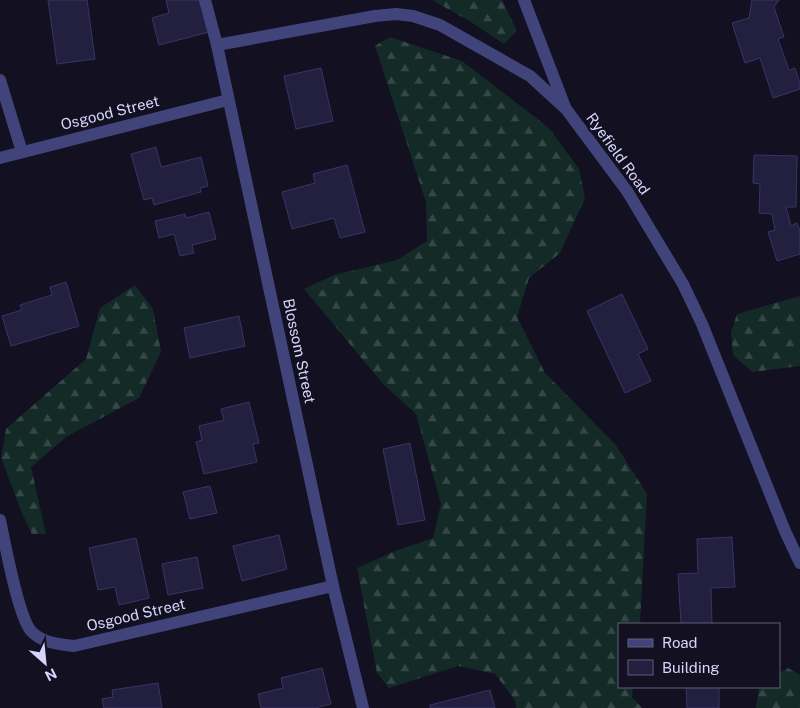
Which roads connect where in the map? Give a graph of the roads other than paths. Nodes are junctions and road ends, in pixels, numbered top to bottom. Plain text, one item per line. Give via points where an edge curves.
1 (205, 0) edge
2 (524, 0) edge
3 (217, 45) junction
4 (0, 80) edge
5 (228, 100) junction
6 (566, 109) junction
7 (22, 152) junction
8 (0, 158) edge
9 (0, 520) edge
10 (800, 563) edge
11 (333, 586) junction
12 (363, 708) edge

1 - 3 street, Blossom Street
2 - 6 street
3 - 5 street, Blossom Street
3 - 6 street, Ryefield Road via 375,16 413,16 440,26 530,76
4 - 7 street
5 - 7 street, Osgood Street
5 - 11 street, Blossom Street
6 - 10 street, Ryefield Road via 627,191 683,284
7 - 8 street, Osgood Street
9 - 11 street, Osgood Street via 22,611 32,631 51,643 74,646
11 - 12 street, Blossom Street

